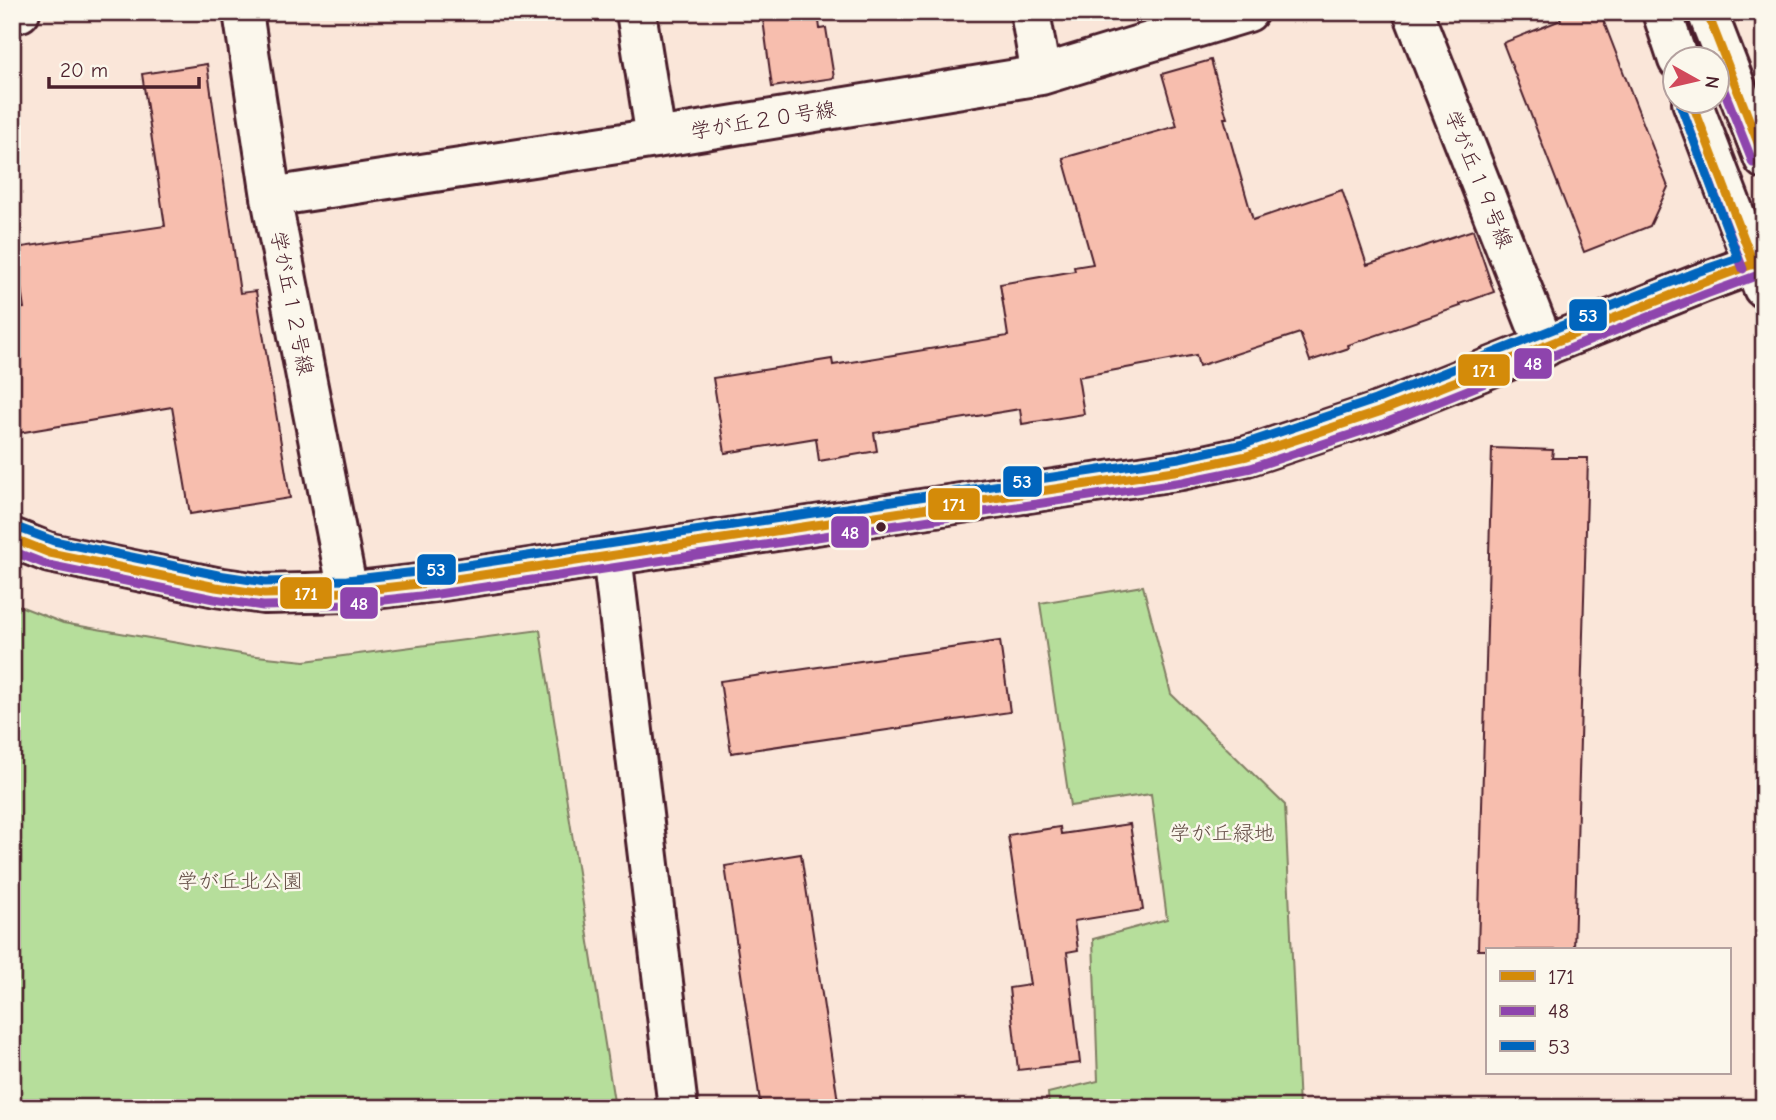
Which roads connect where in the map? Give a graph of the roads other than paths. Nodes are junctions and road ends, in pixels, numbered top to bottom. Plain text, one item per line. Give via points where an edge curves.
1 (20, 12) edge
2 (243, 12) edge
3 (636, 12) edge
4 (1030, 12) edge
5 (1248, 12) edge
6 (1413, 12) edge
7 (1662, 12) edge
8 (1707, 12) edge
9 (12, 13) edge
10 (1673, 46) edge
11 (1041, 75) junction
12 (1698, 116) edge
13 (656, 138) junction
14 (1764, 159) edge
15 (271, 197) junction
16 (1760, 271) edge
17 (1545, 346) junction
18 (12, 538) edge
19 (612, 555) junction
20 (348, 592) junction
21 (678, 1108) edge

1 - 9 street
2 - 15 street, 学が丘１２号線
3 - 13 street
4 - 11 street
5 - 11 street, 学が丘２０号線
6 - 17 street, 学が丘１９号線
7 - 10 street
8 - 14 street
11 - 13 street, 学が丘２０号線
12 - 16 street
13 - 15 street, 学が丘２０号線
15 - 20 street, 学が丘１２号線
16 - 17 street via 1702,283
17 - 19 street via 1379,412 1247,456 1181,470
18 - 20 street via 50,553 216,587 264,594
19 - 20 street
19 - 21 street

